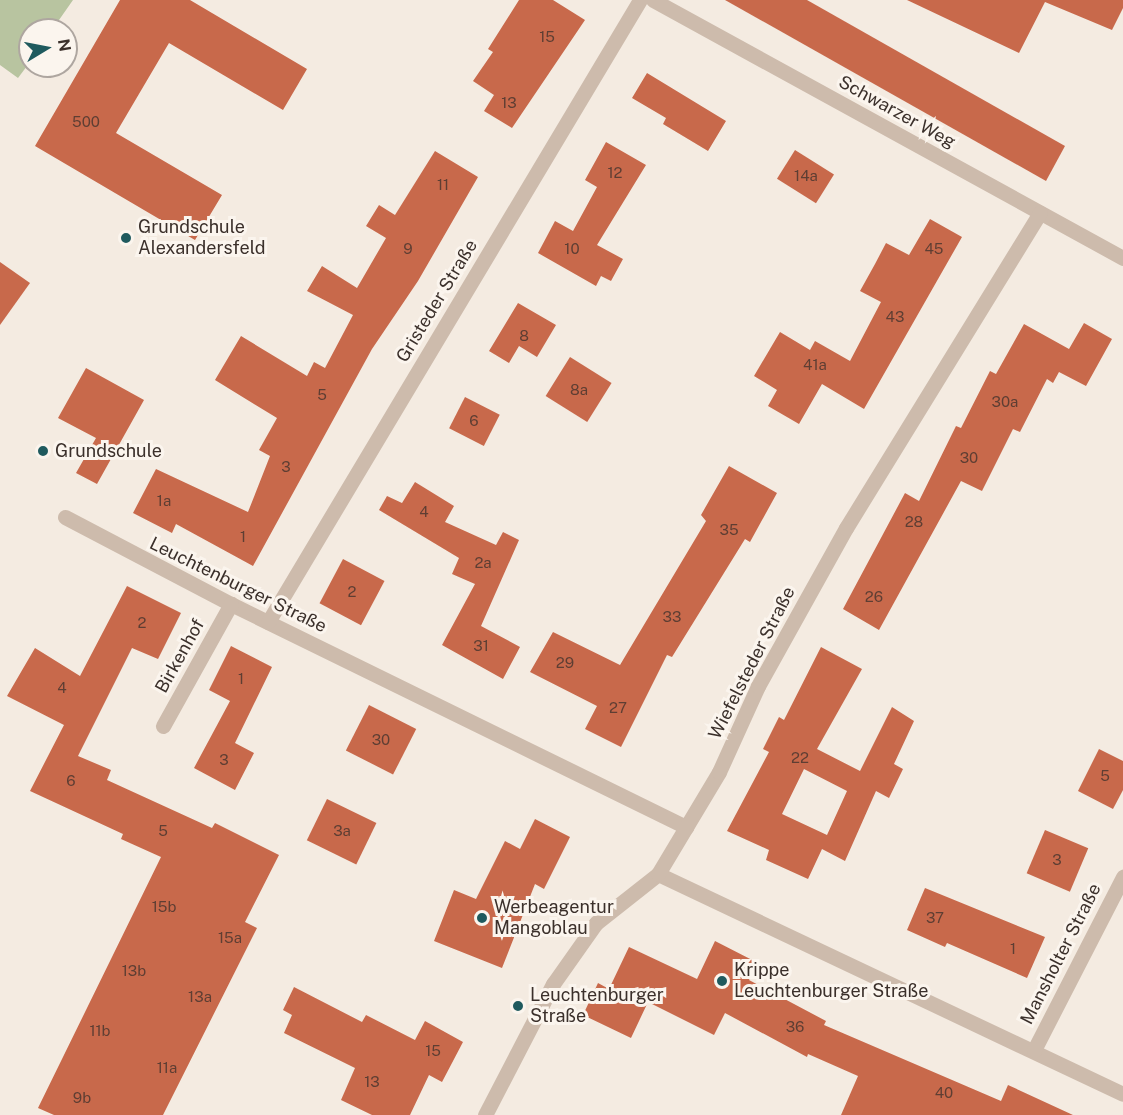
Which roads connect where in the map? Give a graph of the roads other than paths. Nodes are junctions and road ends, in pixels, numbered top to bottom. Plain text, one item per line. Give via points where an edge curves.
1 (640, 0) edge
2 (653, 0) edge
3 (1040, 213) junction
4 (1123, 258) edge
5 (65, 517) dead end
6 (231, 604) junction
7 (268, 622) junction
8 (164, 726) dead end
9 (686, 827) junction
10 (658, 874) junction
11 (1123, 877) edge
12 (1034, 1050) junction
13 (1123, 1094) edge
14 (485, 1115) edge

1 - 7 street, Gristeder Straße
2 - 3 street, Schwarzer Weg
3 - 4 street, Schwarzer Weg
3 - 9 street, Wiefelsteder Straße via 846,528 758,686 719,772
5 - 6 street, Leuchtenburger Straße
6 - 7 street, Leuchtenburger Straße
6 - 8 street, Birkenhof
7 - 9 street, Leuchtenburger Straße
9 - 10 street, Wiefelsteder Straße
10 - 12 street
10 - 14 street, Wiefelsteder Straße via 596,924 559,975 539,1006
11 - 12 street, Mansholter Straße
12 - 13 street

